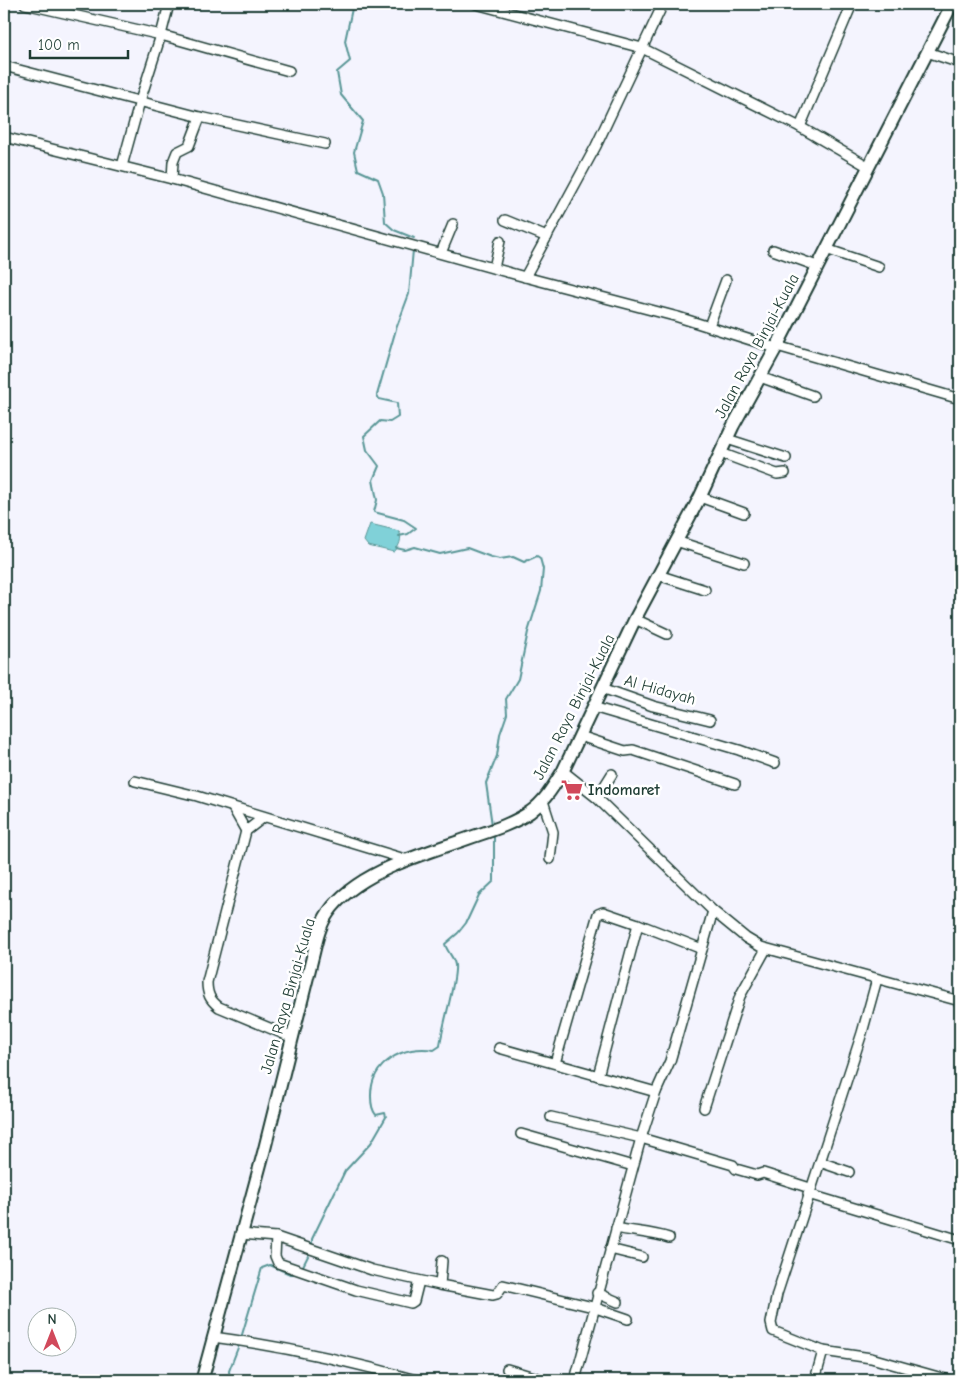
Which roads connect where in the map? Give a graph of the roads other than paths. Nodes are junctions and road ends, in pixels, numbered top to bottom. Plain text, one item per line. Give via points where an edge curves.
1 (26, 4) edge
2 (169, 4) edge
3 (476, 4) edge
4 (663, 4) edge
5 (852, 4) edge
6 (952, 4) edge
7 (161, 35) junction
8 (642, 48) junction
9 (927, 52) junction
10 (960, 64) edge
11 (4, 66) edge
12 (289, 71) dead end
13 (140, 101) junction
14 (200, 117) junction
15 (800, 127) junction
16 (4, 137) edge
17 (325, 144) dead end
18 (122, 166) junction
19 (869, 167) junction
20 (172, 179) junction
21 (505, 220) dead end
22 (453, 224) dead end
23 (547, 237) junction
24 (500, 241) dead end
25 (826, 249) junction
26 (773, 250) dead end
27 (442, 253) junction
28 (817, 266) junction
29 (879, 267) dead end
30 (494, 268) junction
31 (525, 277) junction
32 (726, 280) dead end
33 (708, 326) junction
34 (777, 347) junction
35 (760, 377) junction
36 (813, 396) dead end
37 (960, 399) edge
38 (727, 439) junction
39 (720, 453) junction
40 (786, 458) dead end
41 (785, 473) dead end
42 (700, 497) junction
43 (744, 513) dead end
44 (676, 541) junction
45 (744, 563) dead end
46 (658, 576) junction
47 (705, 590) dead end
48 (635, 619) junction
49 (667, 634) dead end
50 (602, 688) junction
51 (593, 707) junction
52 (710, 720) dead end
53 (580, 736) junction
54 (775, 763) dead end
55 (563, 771) junction
56 (612, 774) dead end
57 (135, 781) dead end
58 (735, 784) dead end
59 (597, 798) junction
60 (543, 801) junction
61 (233, 808) junction
62 (264, 817) junction
63 (246, 831) junction
64 (408, 860) junction
65 (550, 860) dead end
66 (714, 911) junction
67 (638, 924) junction
68 (702, 949) junction
69 (766, 949) junction
70 (877, 979) junction
71 (960, 1001) edge
72 (291, 1037) junction
73 (499, 1048) dead end
74 (555, 1063) junction
75 (598, 1076) junction
76 (656, 1092) junction
77 (704, 1108) dead end
78 (551, 1117) dead end
79 (521, 1134) dead end
80 (641, 1138) junction
81 (820, 1162) junction
82 (634, 1166) junction
83 (849, 1172) dead end
84 (809, 1191) junction
85 (616, 1228) junction
86 (240, 1234) junction
87 (276, 1237) junction
88 (669, 1238) dead end
89 (960, 1240) edge
90 (610, 1249) junction
91 (642, 1257) dead end
92 (442, 1261) dead end
93 (419, 1282) junction
94 (440, 1285) junction
95 (598, 1293) junction
96 (618, 1302) dead end
97 (594, 1308) junction
98 (628, 1319) dead end
99 (212, 1337) junction
100 (823, 1351) junction
101 (507, 1369) dead end
102 (202, 1380) edge
103 (416, 1380) edge
104 (544, 1380) edge
105 (574, 1380) edge
106 (816, 1380) edge
107 (949, 1380) edge

1 - 7 street
2 - 7 street
3 - 8 street
4 - 8 street
5 - 15 street
6 - 9 main road, Jalan Raya Binjai-Kuala
7 - 12 street
7 - 13 street
8 - 15 street
8 - 23 street via 596,146
9 - 10 street
9 - 19 main road, Jalan Raya Binjai-Kuala
11 - 13 street
13 - 14 street
13 - 18 street
14 - 17 street
14 - 20 street via 189,146 177,152
15 - 19 street
16 - 18 street
18 - 20 street
19 - 25 main road, Jalan Raya Binjai-Kuala
20 - 27 street
21 - 23 street
22 - 27 street
23 - 31 street
24 - 30 street
25 - 28 main road, Jalan Raya Binjai-Kuala
25 - 29 street
26 - 28 street
27 - 30 street
28 - 34 main road, Jalan Raya Binjai-Kuala
30 - 31 street
31 - 33 street
32 - 33 street
33 - 34 street
34 - 35 main road, Jalan Raya Binjai-Kuala
34 - 37 street
35 - 36 street
35 - 38 main road, Jalan Raya Binjai-Kuala
38 - 39 main road, Jalan Raya Binjai-Kuala
38 - 40 street
39 - 41 street via 778,474
39 - 42 main road, Jalan Raya Binjai-Kuala
42 - 43 street
42 - 44 main road, Jalan Raya Binjai-Kuala
44 - 45 street
44 - 46 main road, Jalan Raya Binjai-Kuala
46 - 47 street
46 - 48 main road, Jalan Raya Binjai-Kuala
48 - 49 street
48 - 50 main road, Jalan Raya Binjai-Kuala
50 - 51 main road, Jalan Raya Binjai-Kuala
50 - 52 street, Al Hidayah via 652,706
51 - 53 main road, Jalan Raya Binjai-Kuala
51 - 54 street
53 - 55 main road, Jalan Raya Binjai-Kuala
53 - 58 street
55 - 59 street
55 - 60 main road, Jalan Raya Binjai-Kuala
56 - 59 street
57 - 61 street
59 - 66 street
60 - 64 main road, Jalan Raya Binjai-Kuala via 512,822
60 - 65 street via 552,832
61 - 62 street
61 - 63 street
62 - 63 street
62 - 64 street
63 - 72 street via 207,992 219,1007
64 - 72 main road, Jalan Raya Binjai-Kuala via 359,883 339,899 328,914 321,928
66 - 68 street
66 - 69 street via 746,938
67 - 68 street
67 - 74 street via 603,912 598,914
67 - 75 street
68 - 76 street via 670,1061
69 - 70 street
69 - 77 street via 740,996
70 - 71 street
70 - 81 street
72 - 86 main road, Jalan Raya Binjai-Kuala
73 - 74 street
74 - 75 street
75 - 76 street
76 - 80 street
78 - 80 street
79 - 82 street
80 - 82 street
80 - 84 street via 758,1175 763,1172
81 - 83 street
81 - 84 street
82 - 85 street
84 - 89 street
84 - 100 street via 777,1294 771,1328 794,1341
85 - 88 street
85 - 90 street
86 - 87 street
86 - 99 main road, Jalan Raya Binjai-Kuala
87 - 93 street via 372,1270
87 - 93 street via 278,1263 356,1290 411,1302
90 - 91 street
90 - 95 street
92 - 94 street
93 - 94 street
94 - 97 street via 493,1295 503,1285
95 - 96 street
95 - 97 street
97 - 98 street
97 - 105 street
99 - 102 main road, Jalan Raya Binjai-Kuala
99 - 103 street via 266,1344
100 - 106 street
100 - 107 street via 871,1358
101 - 104 street

